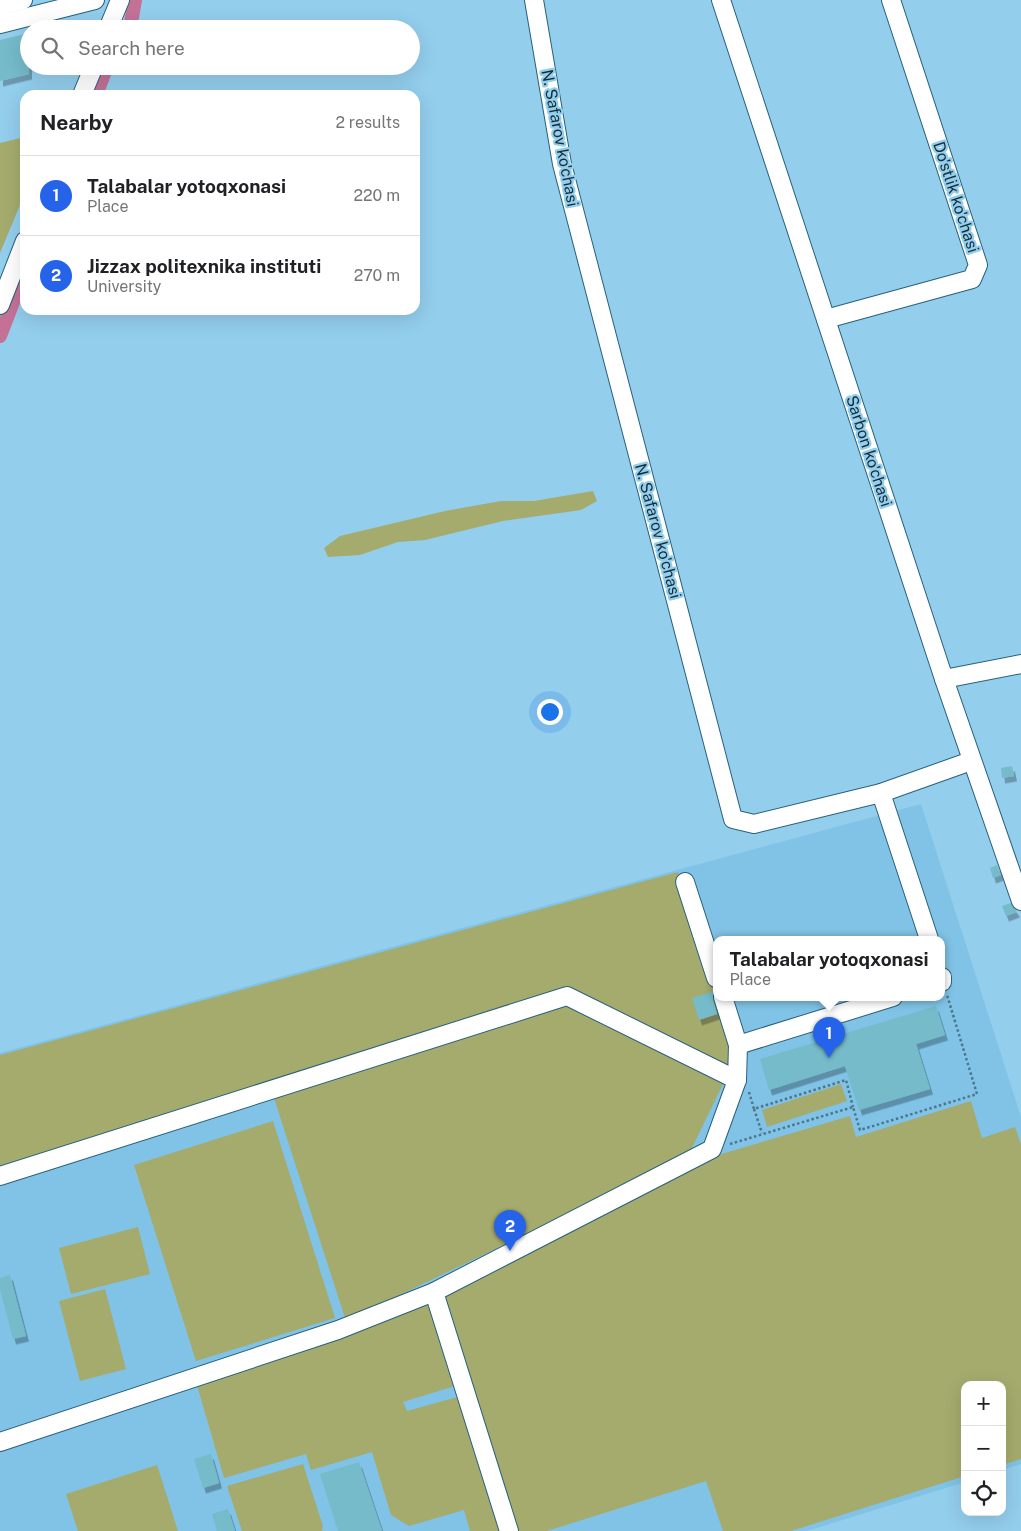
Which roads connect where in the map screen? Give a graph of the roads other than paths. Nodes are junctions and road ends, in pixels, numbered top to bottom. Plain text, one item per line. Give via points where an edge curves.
1 (24, 0) edge
2 (95, 0) edge
3 (120, 0) edge
4 (534, 0) edge
5 (721, 0) edge
6 (891, 0) edge
7 (0, 6) edge
8 (112, 20) edge
9 (0, 24) edge
10 (90, 75) edge
11 (84, 90) edge
12 (20, 254) edge
13 (0, 304) edge
14 (826, 319) junction
15 (1021, 664) edge
16 (944, 679) junction
17 (971, 761) junction
18 (881, 793) junction
19 (685, 882) dead end
20 (1021, 901) edge
21 (928, 936) edge
22 (713, 969) edge
23 (724, 1001) edge
24 (880, 1001) edge
25 (738, 1045) junction
26 (737, 1080) junction
27 (0, 1176) edge
28 (434, 1292) junction
29 (0, 1442) edge
30 (510, 1531) edge

1 - 7 street
2 - 9 street
3 - 8 street
4 - 18 street, N. Safarov ko'chasi via 562,164 733,819 754,824
5 - 14 street, Sarbon ko'chasi
6 - 14 street, Do'stlik ko'chasi via 978,265 972,279
10 - 11 street
12 - 13 street
14 - 16 street, Sarbon ko'chasi
15 - 16 street
16 - 17 street, Sarbon ko'chasi
17 - 18 street, N. Safarov ko'chasi
17 - 20 street, Sarbon ko'chasi
18 - 21 street
19 - 22 street
23 - 25 street
24 - 25 street
25 - 26 street
26 - 27 street via 567,996
26 - 28 street via 712,1149
28 - 29 street via 338,1330
28 - 30 street

